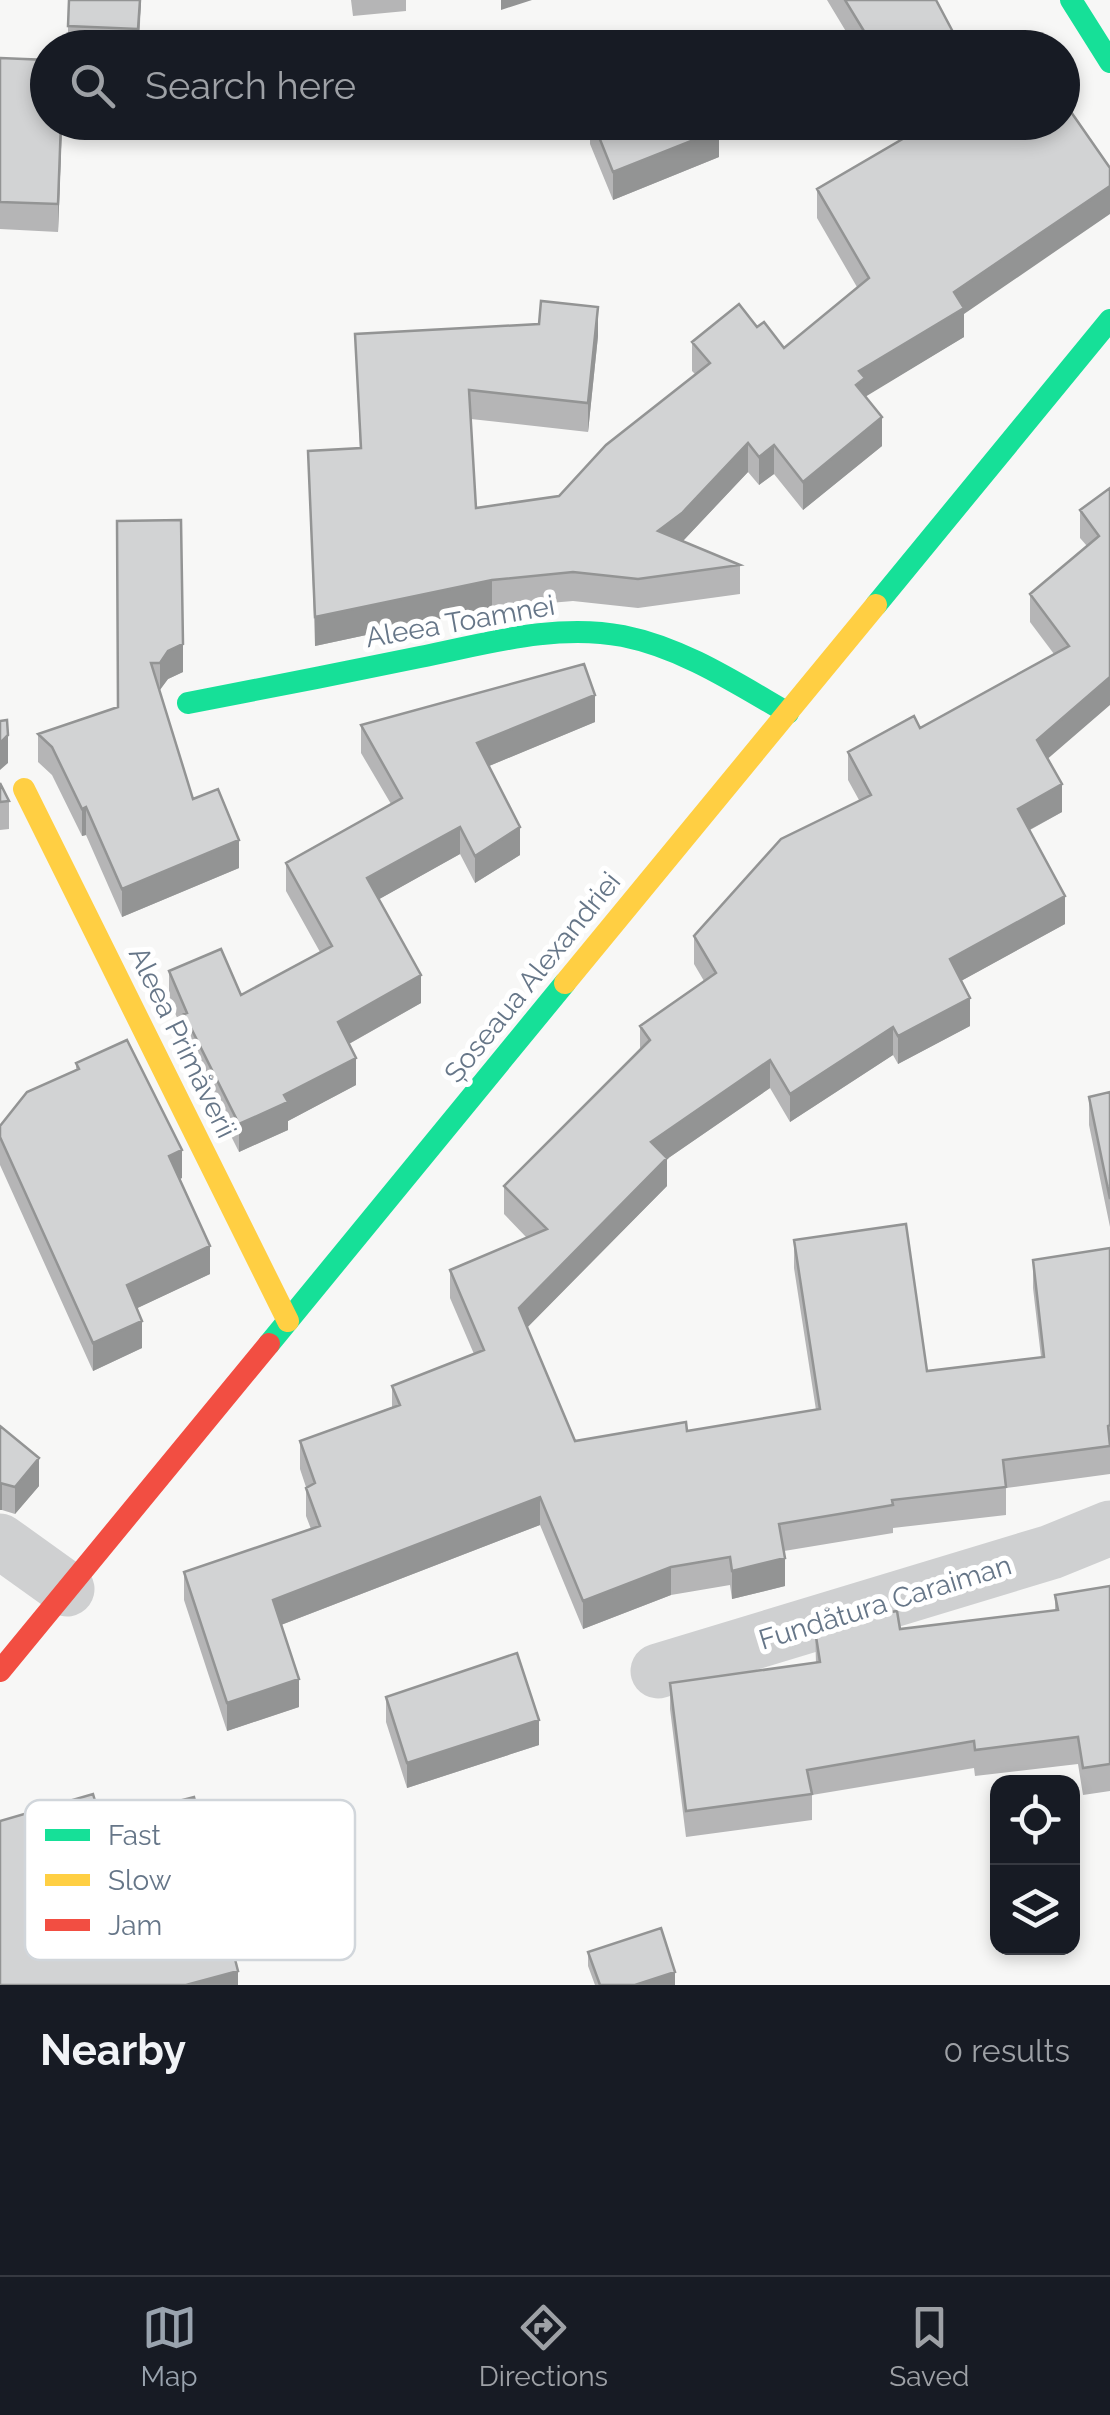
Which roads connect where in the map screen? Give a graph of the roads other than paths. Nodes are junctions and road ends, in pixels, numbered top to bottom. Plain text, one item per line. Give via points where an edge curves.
1 (1071, 0) edge
2 (1110, 62) edge
3 (1110, 320) edge
4 (188, 703) dead end
5 (788, 713) junction
6 (24, 789) dead end
7 (288, 1320) junction
8 (1110, 1528) edge
9 (0, 1541) edge
10 (67, 1589) junction
11 (0, 1671) edge
12 (658, 1671) dead end

1 - 2 main road
3 - 5 main road, Șoseaua Alexandriei
4 - 5 main road, Aleea Toamnei via 581,630 663,647
5 - 7 main road, Șoseaua Alexandriei
6 - 7 main road, Aleea Primăverii
7 - 10 main road, Șoseaua Alexandriei
8 - 12 street, Fundătura Caraiman
9 - 10 street
10 - 11 main road, Șoseaua Alexandriei

